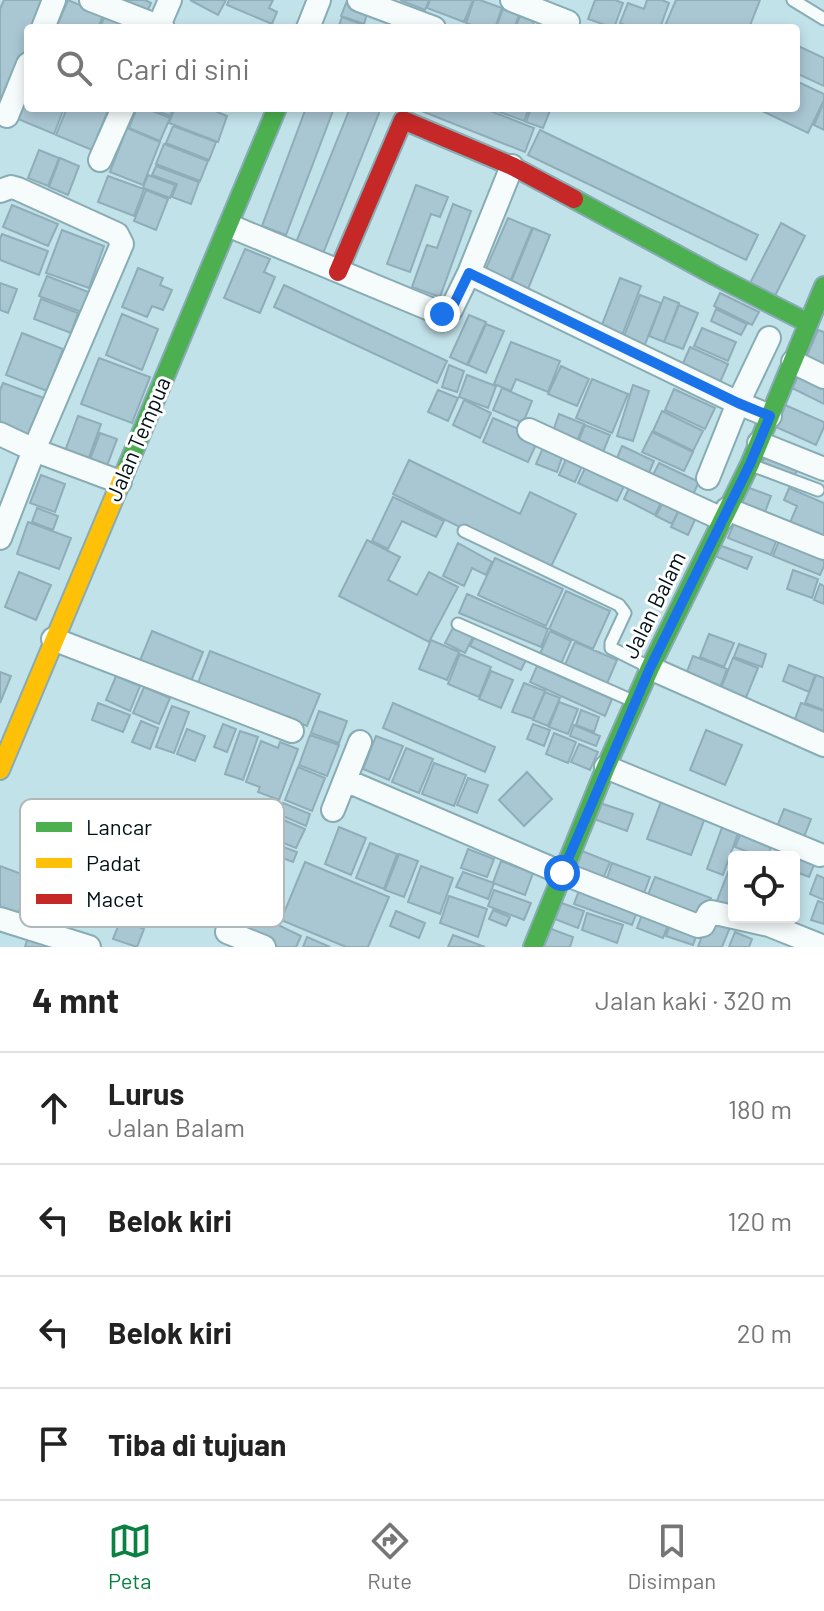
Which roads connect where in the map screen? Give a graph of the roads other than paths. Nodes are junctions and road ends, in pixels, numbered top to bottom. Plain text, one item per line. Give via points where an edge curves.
1 (54, 0) edge
2 (91, 0) edge
3 (170, 0) edge
4 (319, 0) edge
5 (359, 0) edge
6 (512, 0) edge
7 (793, 0) edge
8 (824, 19) edge
9 (568, 22) dead end
10 (45, 24) edge
11 (152, 24) edge
12 (161, 24) edge
13 (310, 24) edge
14 (423, 24) edge
15 (24, 74) edge
16 (121, 112) edge
17 (275, 112) edge
18 (406, 114) edge
19 (7, 116) dead end
20 (100, 160) dead end
21 (512, 166) junction
22 (0, 191) edge
23 (230, 226) junction
24 (338, 272) junction
25 (469, 273) junction
26 (824, 286) edge
27 (808, 323) junction
28 (769, 338) dead end
29 (793, 362) junction
30 (824, 377) edge
31 (738, 403) junction
32 (770, 416) junction
33 (529, 430) dead end
34 (0, 434) edge
35 (34, 450) junction
36 (754, 454) junction
37 (708, 478) dead end
38 (821, 480) edge
39 (120, 482) junction
40 (725, 514) junction
41 (464, 531) dead end
42 (0, 538) edge
43 (824, 548) edge
44 (458, 624) dead end
45 (53, 639) junction
46 (650, 668) junction
47 (635, 702) junction
48 (292, 731) dead end
49 (360, 742) dead end
50 (824, 745) edge
51 (606, 767) junction
52 (0, 770) edge
53 (345, 780) junction
54 (333, 810) dead end
55 (820, 855) dead end
56 (562, 873) junction
57 (0, 919) edge
58 (20, 925) edge
59 (25, 927) edge
60 (227, 932) dead end
61 (89, 947) edge
62 (264, 947) edge
63 (533, 947) edge
64 (824, 947) edge

1 - 10 street
2 - 11 street
3 - 12 street
4 - 13 street
5 - 14 street
6 - 9 street
7 - 8 lane
15 - 19 street
16 - 20 street
17 - 23 street, Jalan Tempua
18 - 21 street
18 - 24 street
21 - 25 street
21 - 27 street
22 - 35 street via 18,189 117,234 122,244
23 - 24 street
23 - 39 street, Jalan Tempua
24 - 25 street via 445,314
25 - 31 street
26 - 27 street, Jalan Balam
27 - 29 street, Jalan Balam
28 - 31 street
29 - 30 street
29 - 32 street, Jalan Balam
31 - 32 street
31 - 37 street
32 - 36 street, Jalan Balam
33 - 40 street
34 - 35 street
35 - 39 street
35 - 42 street
36 - 38 street
36 - 40 street, Jalan Balam
39 - 45 street, Jalan Tempua
40 - 43 street
40 - 46 street, Jalan Balam
41 - 46 lane via 619,605 625,613 611,648
44 - 47 lane
45 - 48 street
45 - 52 street, Jalan Tempua
46 - 47 street, Jalan Balam
46 - 50 street
47 - 51 street, Jalan Balam
49 - 53 street
51 - 55 street
51 - 56 street, Jalan Balam
53 - 54 street
53 - 56 street
56 - 63 street, Jalan Balam
56 - 64 street via 698,926 711,912 769,925
57 - 58 street
59 - 61 street
60 - 62 street

